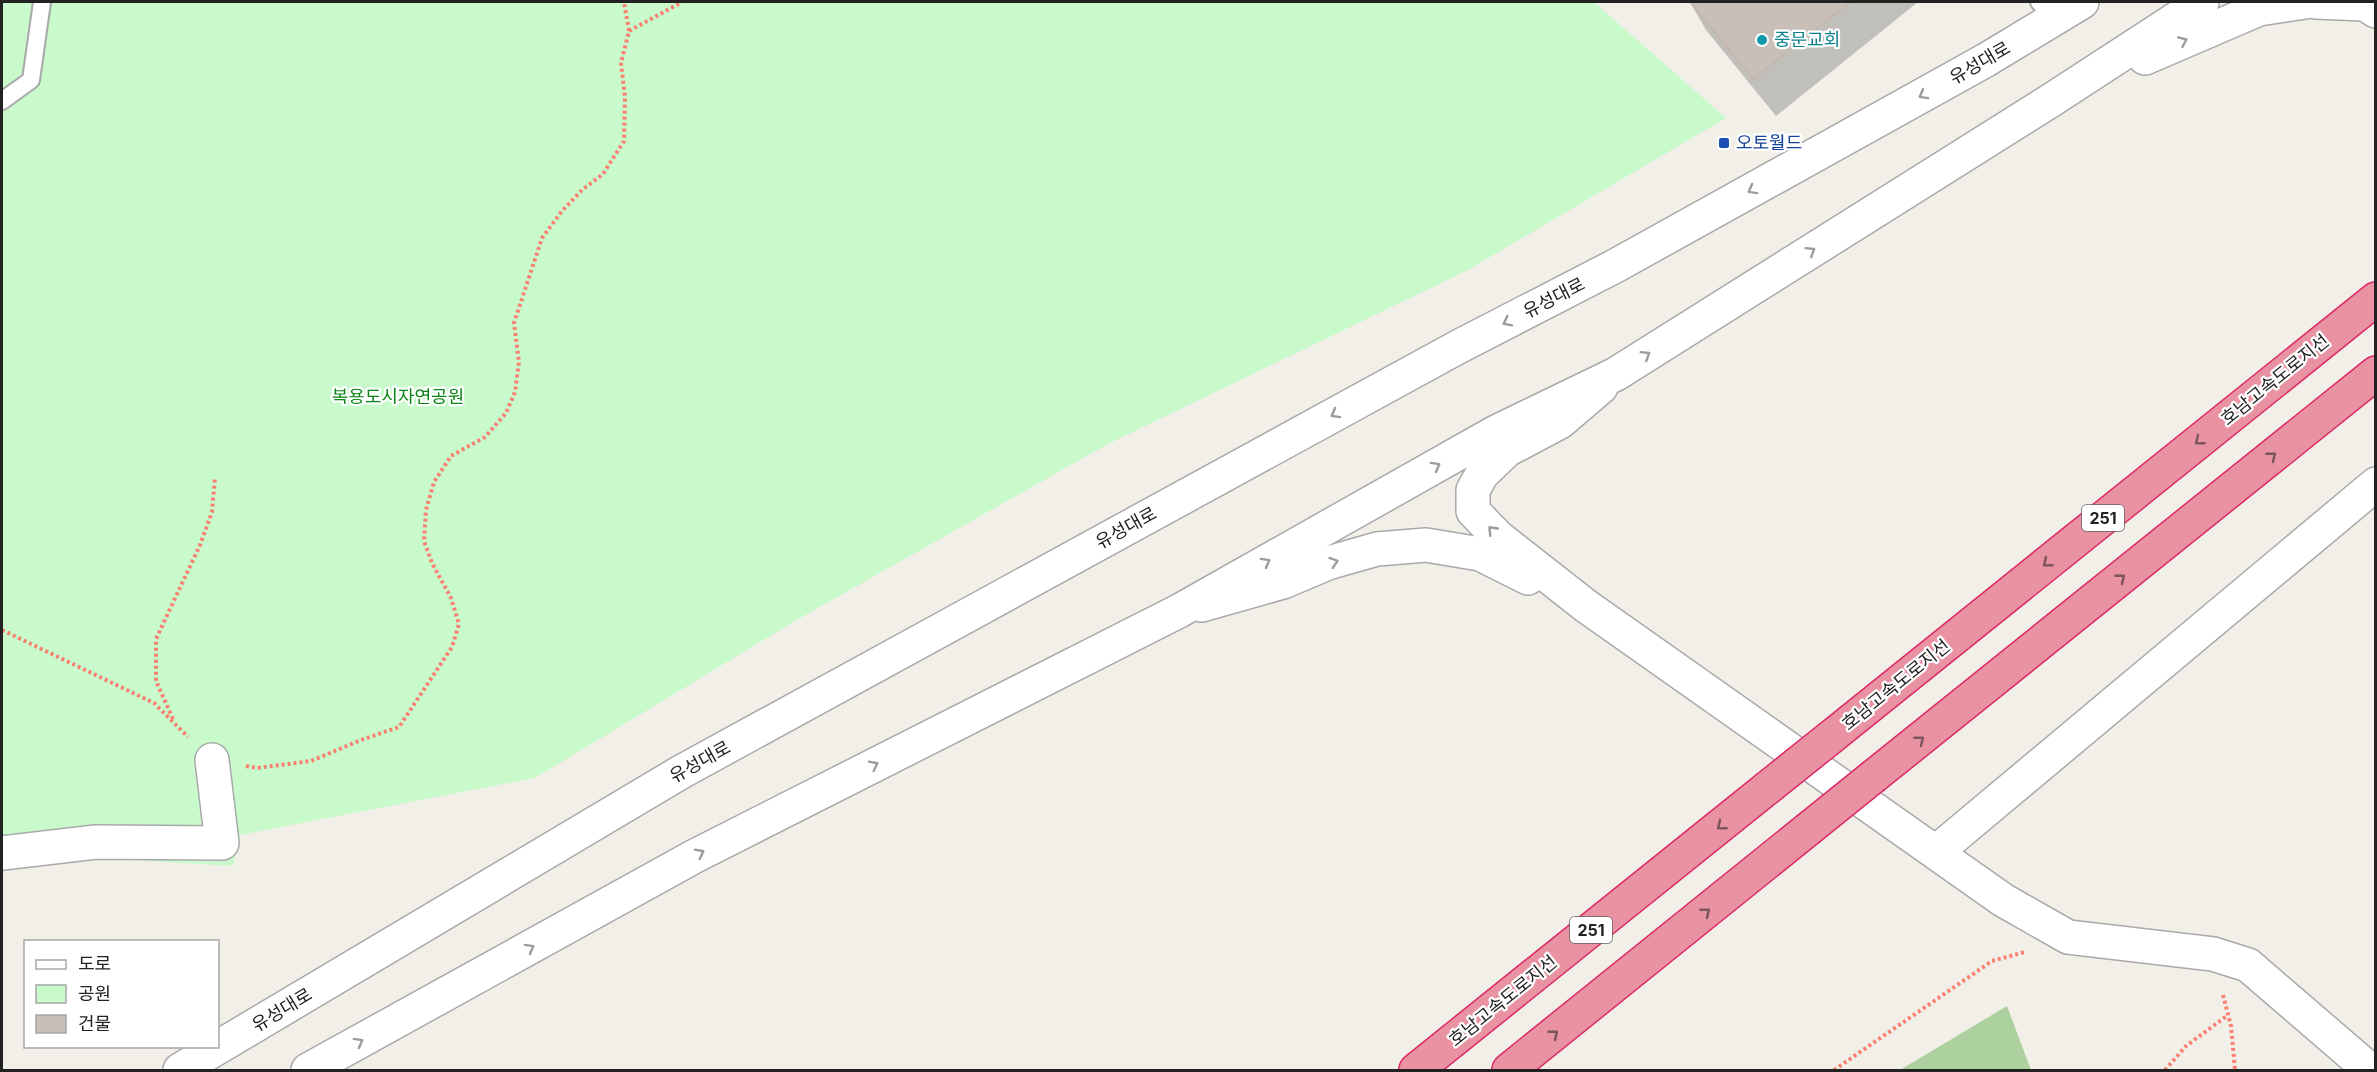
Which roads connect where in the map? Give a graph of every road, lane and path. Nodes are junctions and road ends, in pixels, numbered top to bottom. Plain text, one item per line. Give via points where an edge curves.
1 (42, 2) edge
2 (624, 2) edge
3 (682, 2) edge
4 (2082, 2) edge
5 (2202, 2) edge
6 (2305, 2) edge
7 (2315, 2) edge
8 (2046, 10) edge
9 (2376, 11) edge
10 (629, 31) junction
11 (2053, 99) junction
12 (2, 101) edge
13 (2376, 299) edge
14 (2376, 373) edge
15 (1616, 374) junction
16 (215, 477) dead end
17 (2376, 484) edge
18 (1586, 606) junction
19 (1179, 611) junction
20 (2, 630) edge
21 (174, 723) junction
22 (212, 760) junction
23 (1936, 852) junction
24 (2, 853) edge
25 (2068, 937) junction
26 (2212, 954) junction
27 (2228, 1016) junction
28 (219, 1048) edge
29 (219, 1048) edge
30 (180, 1071) edge
31 (308, 1071) edge
32 (1416, 1071) edge
33 (1509, 1071) edge
34 (1834, 1071) edge
35 (2164, 1071) edge
36 (2235, 1071) edge
37 (2370, 1071) edge

1 - 12 lane via 31,80
2 - 10 path
3 - 10 path
4 - 8 street, 유성대로
5 - 11 street
11 -> 6 street via 2259,9
7 - 9 street via 2365,4
8 -> 28 street, 유성대로 via 1986,60 1617,266 1458,347 681,772
10 - 22 path via 621,63 624,141 603,174 582,190 542,238 514,323 519,362 515,392 506,413 485,436 452,456 434,482 426,510 424,541 452,598 459,624 452,647 399,727 311,761 257,768
15 -> 11 street
13 -> 32 highway, 호남고속도로지선 / 251, bridge
33 -> 14 highway, bridge
18 -> 15 street via 1498,537 1473,511 1473,490 1482,474 1507,450 1560,423
19 -> 15 street via 1496,432
16 - 21 path via 208,523 156,639 156,681
17 - 23 street
19 -> 18 street via 1283,582 1328,563 1377,549 1426,545 1480,554
18 - 23 street
31 -> 19 street via 695,856
20 - 21 path via 154,703
21 - 22 path
22 - 24 street via 222,843 96,842
23 - 25 street via 2003,900
25 - 26 street
25 - 34 path via 1992,961
26 - 27 path
26 - 37 street via 2248,965
27 - 35 path via 2186,1046
27 - 36 path
29 -> 30 street, 유성대로

